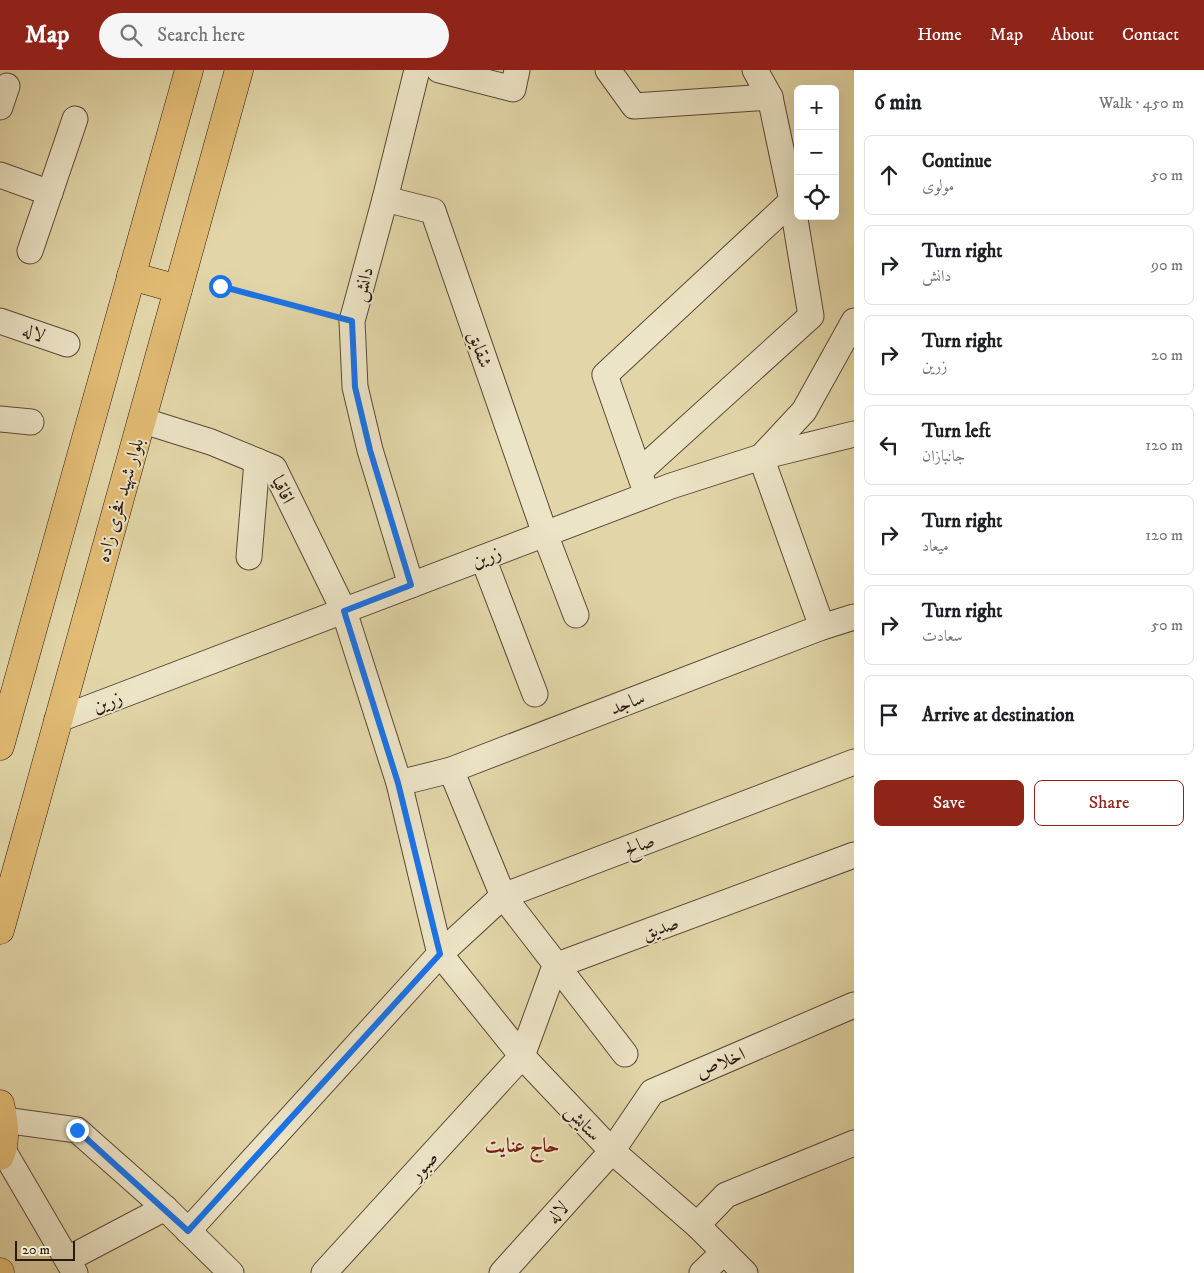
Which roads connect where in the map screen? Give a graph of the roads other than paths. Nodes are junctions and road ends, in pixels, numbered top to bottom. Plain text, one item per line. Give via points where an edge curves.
1 (189, 70) edge
2 (239, 70) edge
3 (416, 70) edge
4 (439, 70) edge
5 (517, 70) edge
6 (608, 70) edge
7 (755, 70) edge
8 (770, 97) junction
9 (75, 119) dead end
10 (0, 175) edge
11 (50, 192) junction
12 (385, 199) junction
13 (792, 200) junction
14 (30, 251) dead end
15 (131, 276) junction
16 (178, 289) junction
17 (0, 321) edge
18 (854, 322) edge
19 (67, 344) dead end
20 (0, 419) edge
21 (141, 420) junction
22 (31, 422) dead end
23 (854, 434) edge
24 (761, 457) junction
25 (257, 461) junction
26 (643, 484) junction
27 (545, 534) junction
28 (250, 557) dead end
29 (483, 558) junction
30 (411, 585) junction
31 (344, 611) junction
32 (576, 615) dead end
33 (854, 617) edge
34 (822, 627) junction
35 (535, 694) dead end
36 (57, 720) junction
37 (1, 740) edge
38 (854, 762) edge
39 (451, 770) junction
40 (398, 783) junction
41 (854, 855) edge
42 (503, 896) junction
43 (0, 930) edge
44 (440, 954) junction
45 (555, 966) junction
46 (854, 1005) edge
47 (625, 1054) dead end
48 (522, 1056) junction
49 (2, 1112) edge
50 (854, 1144) edge
51 (612, 1151) junction
52 (1, 1153) edge
53 (165, 1208) junction
54 (697, 1225) junction
55 (188, 1231) junction
56 (724, 1252) junction
57 (71, 1266) edge
58 (231, 1273) edge
59 (324, 1273) edge
60 (502, 1273) edge
61 (702, 1273) edge
62 (745, 1273) edge

1 - 15 main road
2 - 16 main road, بلوار شهید فخری زاده
3 - 12 street, دانش
4 - 5 street via 514,89
6 - 8 street via 634,106
7 - 8 street
8 - 13 street
9 - 11 street
10 - 11 street
11 - 14 street
12 - 27 street, شقایق via 433,211
12 - 30 street, دانش via 352,321 355,387 370,450
13 - 26 street via 810,316
13 - 26 street via 605,375
15 - 16 main road
15 - 37 main road
16 - 21 main road, بلوار شهید فخری زاده
17 - 19 street, لاله
18 - 24 street, زرین via 804,411
20 - 22 street
21 - 25 street, اقاقیا via 212,442
21 - 36 main road, بلوار شهید فخری زاده
23 - 24 street
24 - 26 street, زرین
24 - 34 street
25 - 28 street
25 - 31 street, اقاقیا via 274,468
26 - 27 street, زرین
27 - 29 street, زرین
27 - 32 street
29 - 30 street, زرین
29 - 35 street
30 - 31 street, زرین
31 - 36 street, زرین
31 - 40 street, اقاقیا
33 - 34 street, ساجد
34 - 39 street, ساجد
36 - 43 main road, بلوار شهید فخری زاده
38 - 42 street, صالح
39 - 40 street, ساجد
39 - 42 street
40 - 44 street, اقاقیا
41 - 45 street, صدیق
42 - 44 street, صالح
42 - 45 street
44 - 48 street, ستایش
44 - 55 street, صالح
45 - 47 street
45 - 48 street
46 - 51 street, اخلاص via 652,1092
48 - 51 street, ستایش
48 - 59 street, صبور
49 - 52 main road
49 - 53 street via 77,1130
50 - 54 street via 726,1195
51 - 54 street, ستایش
51 - 60 street, لاله
52 - 57 street
53 - 55 street
53 - 57 street
54 - 56 street, ستایش
55 - 58 street
56 - 61 street
56 - 62 street, ستایش

